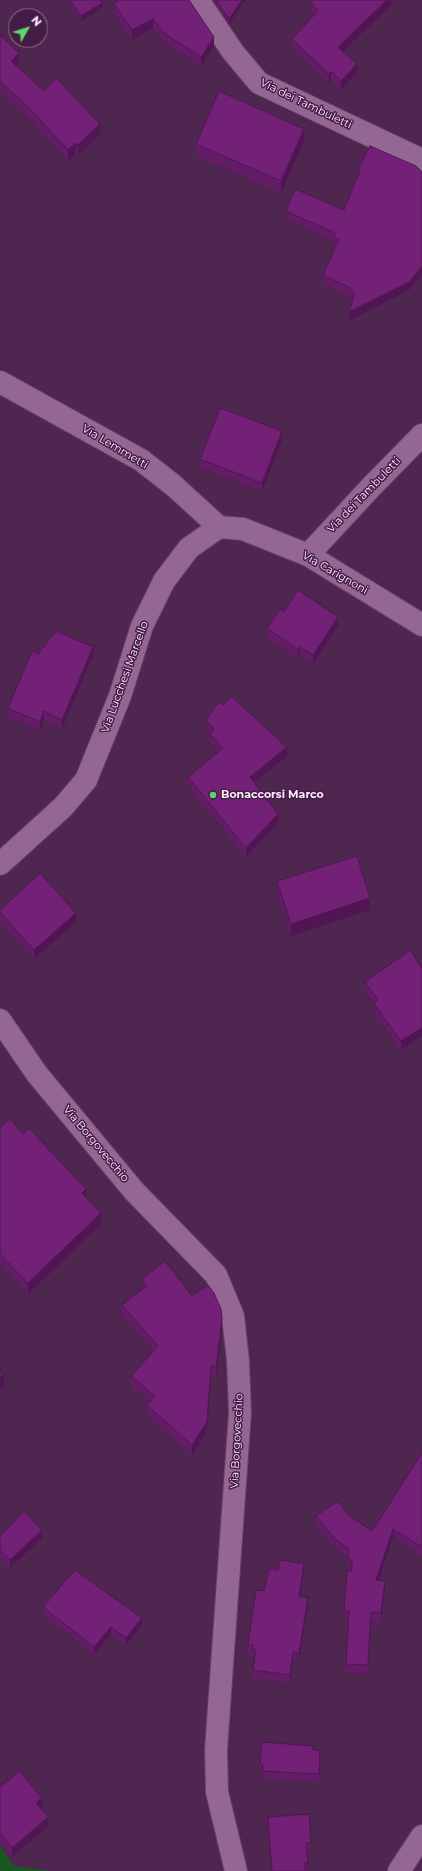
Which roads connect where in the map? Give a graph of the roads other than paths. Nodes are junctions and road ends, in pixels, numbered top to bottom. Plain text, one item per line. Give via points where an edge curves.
1 (198, 0) edge
2 (422, 160) edge
3 (0, 382) edge
4 (422, 435) edge
5 (219, 527) junction
6 (308, 555) junction
7 (422, 625) edge
8 (0, 864) edge
9 (0, 1020) edge
10 (422, 1836) edge
11 (236, 1871) edge
12 (399, 1871) edge

1 - 2 street, Via dei Tambuletti via 234,52 260,83
3 - 5 street, Via Lemmetti via 140,460 173,485
4 - 6 street, Via dei Tambuletti
5 - 6 street, Via Carignoni via 243,529
5 - 8 street, Via Lucchesi Marcello via 188,548 164,582 142,626 120,696 86,780 63,806
6 - 7 street, Via Carignoni
9 - 11 street, Via Borgovecchio via 37,1074 134,1191 216,1275 233,1316 240,1413 216,1750 217,1792
10 - 12 street

